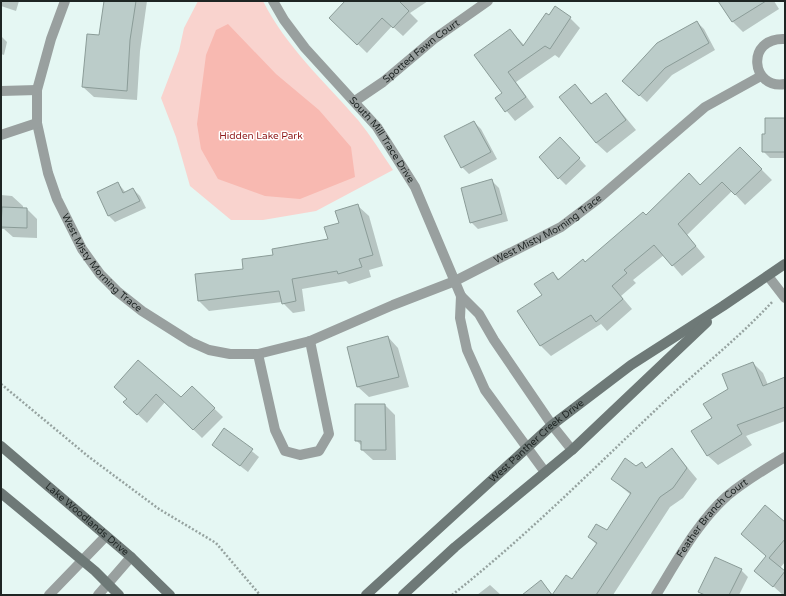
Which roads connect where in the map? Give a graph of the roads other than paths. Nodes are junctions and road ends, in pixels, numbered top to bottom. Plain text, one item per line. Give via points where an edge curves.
1 (65, 1) edge
2 (273, 1) edge
3 (488, 1) edge
4 (785, 39) edge
5 (761, 76) junction
6 (785, 84) edge
7 (37, 90) junction
8 (1, 91) edge
9 (355, 101) junction
10 (37, 123) junction
11 (1, 135) edge
12 (785, 264) edge
13 (768, 276) junction
14 (455, 281) junction
15 (783, 295) edge
16 (461, 296) junction
17 (723, 306) junction
18 (310, 341) junction
19 (258, 354) junction
20 (552, 424) junction
21 (1, 446) edge
22 (526, 448) junction
23 (572, 450) junction
24 (785, 457) edge
25 (546, 472) junction
26 (1, 493) edge
27 (106, 536) junction
28 (131, 557) junction
29 (83, 561) junction
30 (108, 583) junction
31 (49, 595) edge
32 (98, 595) edge
33 (119, 595) edge
34 (170, 595) edge
35 (366, 595) edge
36 (403, 595) edge
37 (656, 595) edge

1 - 7 street, West Misty Morning Trace
2 - 9 street, South Mill Trace Drive via 305,48
3 - 9 street, Spotted Fawn Court via 434,39 383,82
4 - 5 street via 769,41 763,46 757,60
5 - 6 street via 773,84
5 - 14 street, West Misty Morning Trace via 705,107 598,199 561,227
7 - 8 street
7 - 10 street, West Misty Morning Trace
9 - 14 street, South Mill Trace Drive via 377,127 415,187
10 - 11 street
10 - 19 street, West Misty Morning Trace via 48,173 57,199 82,249 100,274 142,311 191,342 209,350 230,354
12 - 13 street, West Panther Creek Drive
13 - 15 street
13 - 17 street, West Panther Creek Drive
14 - 16 street, South Mill Trace Drive
14 - 18 street, West Misty Morning Trace
16 - 20 street, South Mill Trace Drive via 479,314
16 - 22 street, South Mill Trace Drive via 460,318 467,350 485,390
17 - 20 street, West Panther Creek Drive via 631,365
17 - 23 street, West Panther Creek Drive
18 - 19 street, West Misty Morning Trace
18 - 19 street via 329,434 319,451 300,455 285,451 275,430
20 - 22 street, West Panther Creek Drive
20 - 23 street, South Mill Trace Drive
21 - 27 street, Lake Woodlands Drive
22 - 25 street, South Mill Trace Drive
22 - 35 street, West Panther Creek Drive
23 - 25 street, West Panther Creek Drive
24 - 37 street, Feather Branch Court via 726,497 705,520 682,552
25 - 36 street, West Panther Creek Drive
26 - 29 street
27 - 28 street, Lake Woodlands Drive
27 - 29 street
28 - 30 street
28 - 34 street, Lake Woodlands Drive
29 - 30 street
29 - 31 street
30 - 32 street
30 - 33 street

